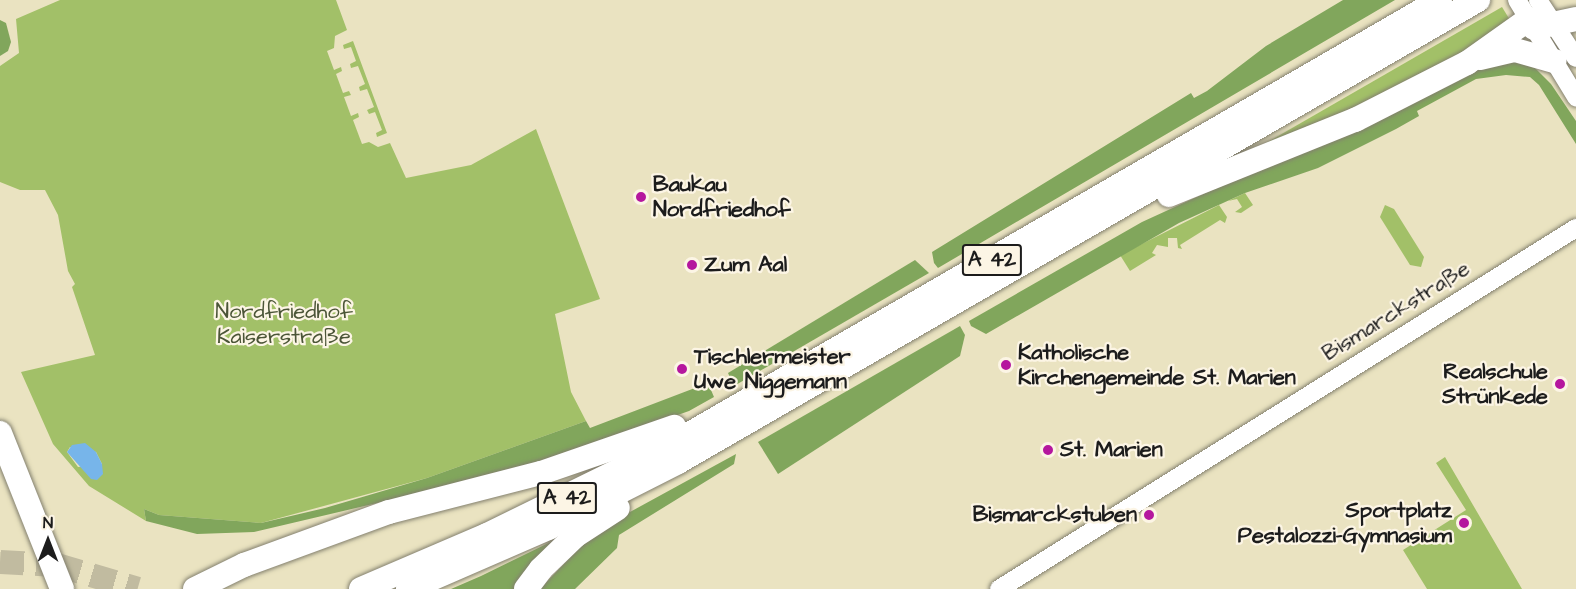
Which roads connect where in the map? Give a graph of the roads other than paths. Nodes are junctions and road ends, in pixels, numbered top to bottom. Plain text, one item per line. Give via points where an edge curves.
1 (1440, 0) edge
2 (1478, 0) edge
3 (1542, 14) edge
4 (1565, 59) edge
5 (1467, 63) junction
6 (1576, 97) edge
7 (1576, 228) edge
8 (1079, 232) junction
9 (744, 408) junction
10 (722, 419) junction
11 (0, 433) edge
12 (678, 462) junction
13 (0, 469) edge
14 (412, 581) edge
15 (364, 588) edge
16 (49, 589) edge
17 (62, 589) edge
18 (195, 589) edge
19 (526, 589) edge
20 (999, 589) edge

1 - 9 highway, A 42 via 779,384
2 - 8 highway, A 42
3 - 4 street
3 - 5 highway
4 - 5 highway via 1515,50
4 - 6 street
5 - 8 highway via 1345,124
7 - 20 street, Bismarckstraße
8 - 9 highway, A 42
9 - 10 highway
10 - 12 highway, A 42
10 - 14 highway, A 42
10 - 18 highway via 388,512 244,565
11 - 17 highway
12 - 14 highway, A 42 via 548,528
12 - 19 highway via 662,482 575,536
13 - 16 highway
14 - 15 highway, A 42

